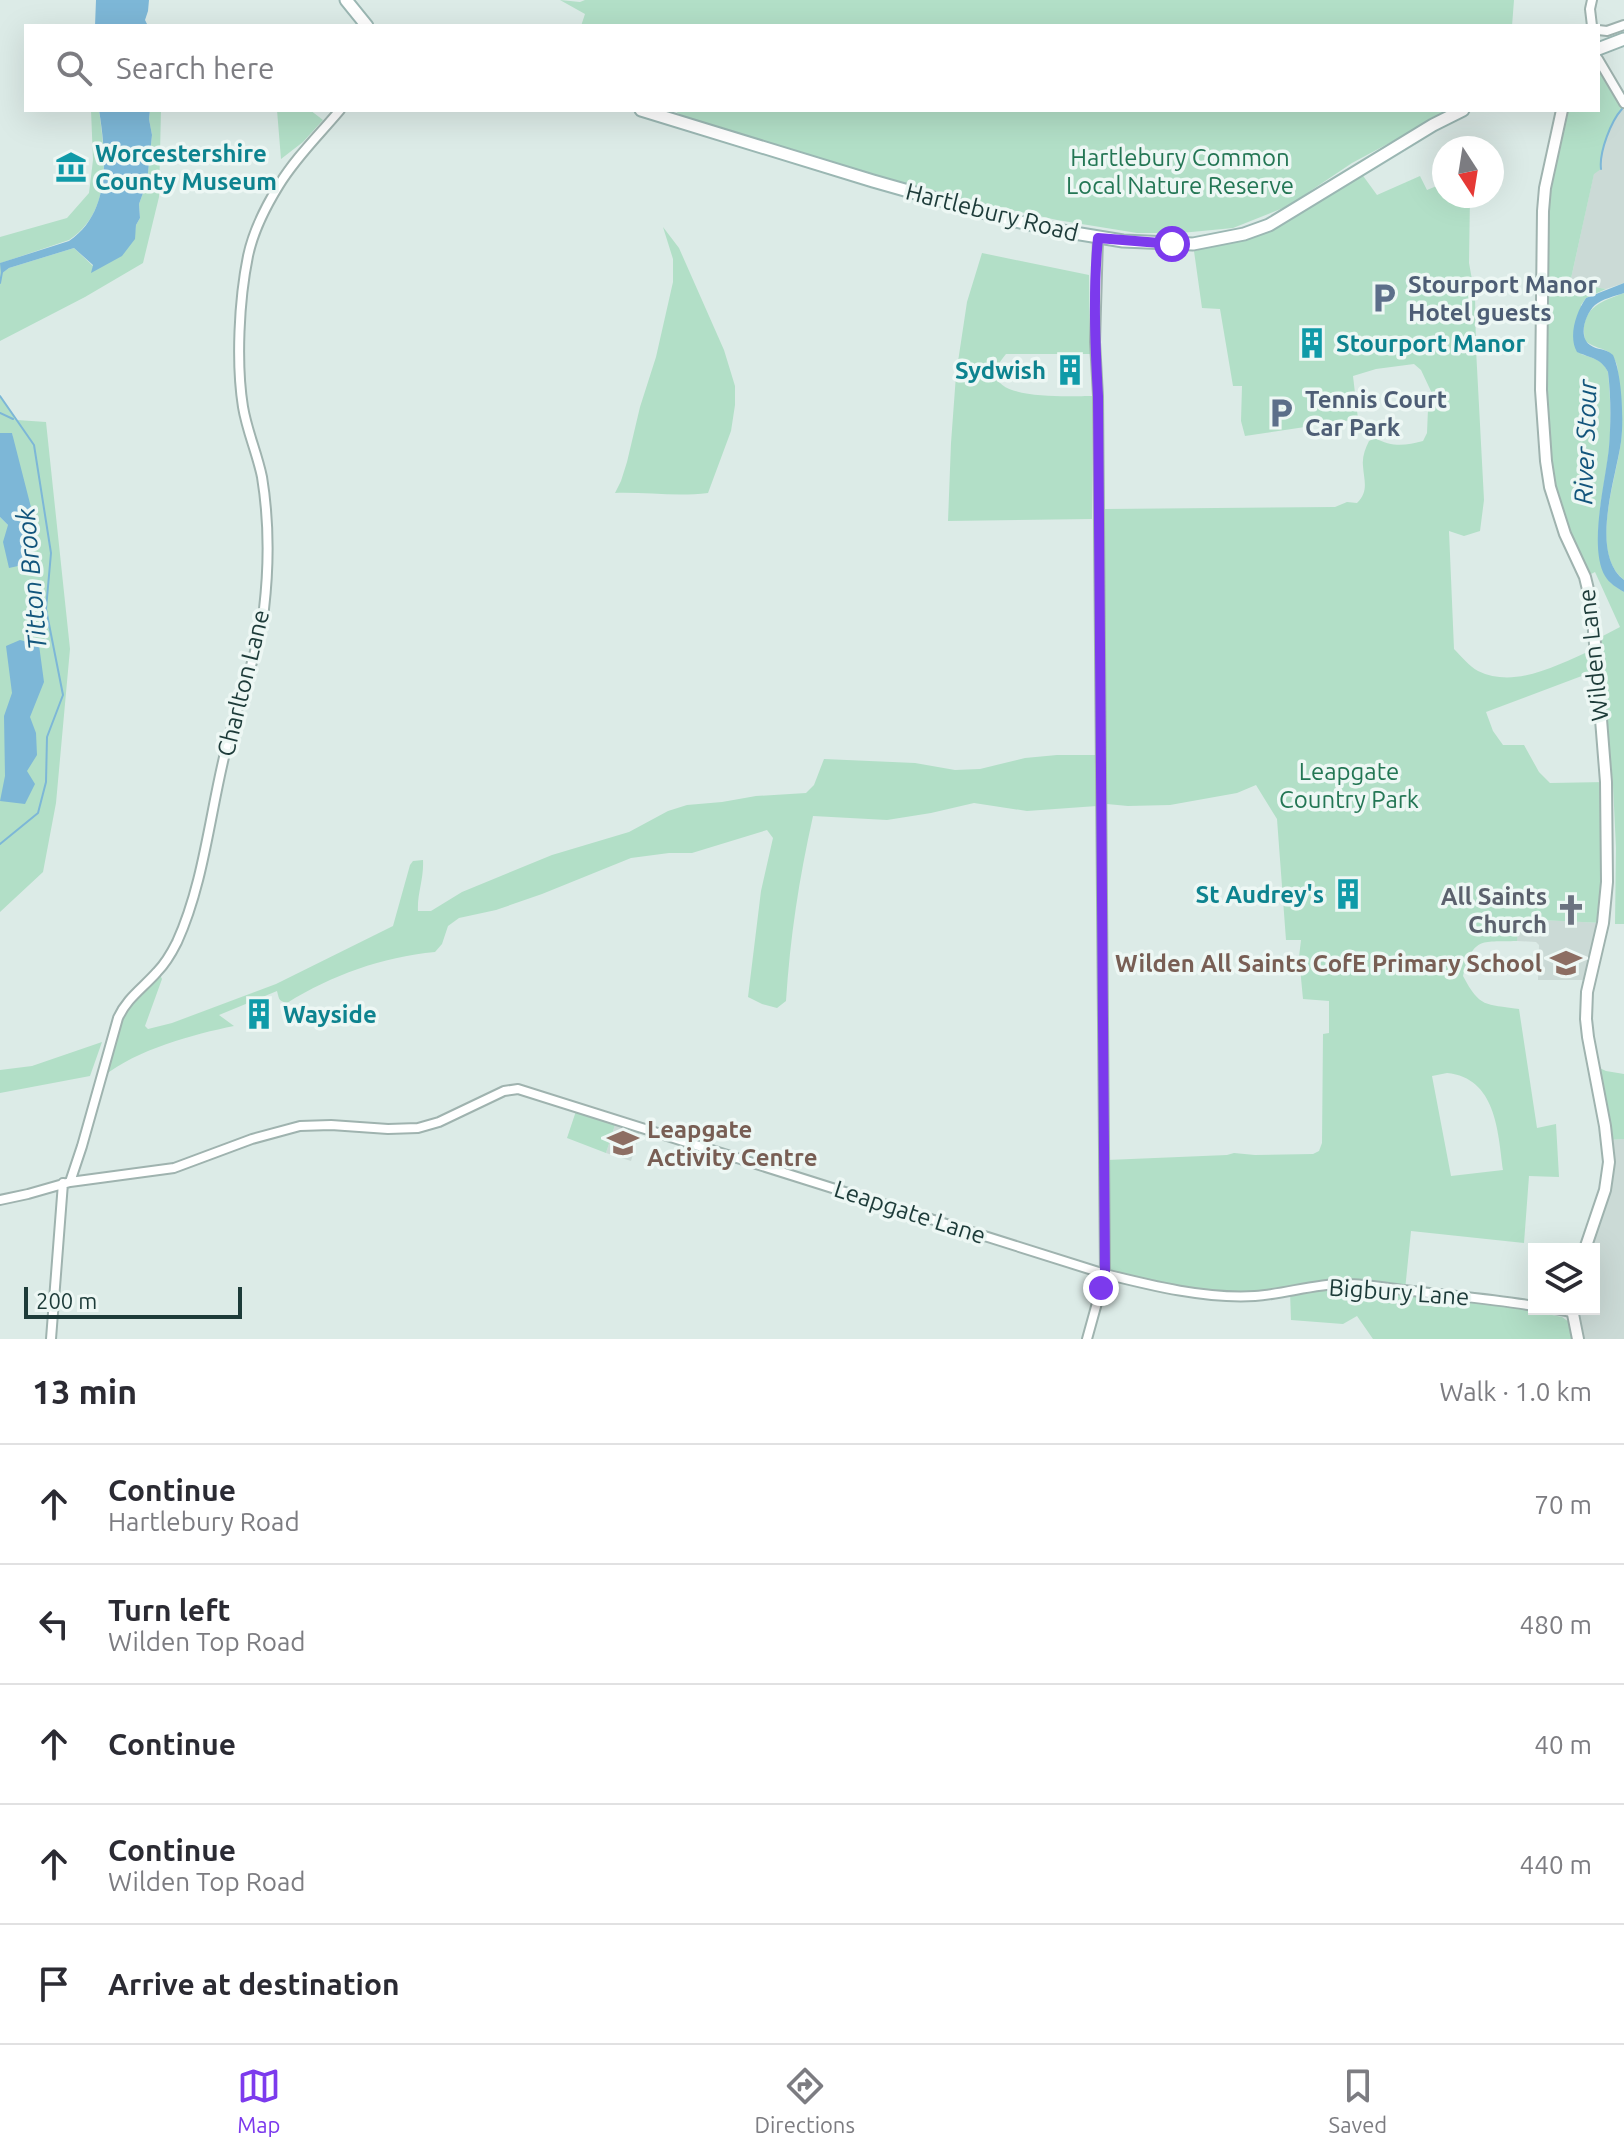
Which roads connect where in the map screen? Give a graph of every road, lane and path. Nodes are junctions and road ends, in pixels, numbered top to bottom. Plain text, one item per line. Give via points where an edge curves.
1 (346, 0) edge
2 (1592, 0) edge
3 (365, 24) edge
4 (1592, 24) edge
5 (1624, 25) edge
6 (1600, 30) edge
7 (1624, 39) edge
8 (1600, 48) edge
9 (1600, 62) edge
10 (1624, 103) edge
11 (338, 112) edge
12 (647, 112) edge
13 (1459, 112) edge
14 (1562, 112) edge
15 (1098, 238) junction
16 (66, 1183) junction
17 (0, 1200) edge
18 (1587, 1243) edge
19 (1105, 1274) junction
20 (1121, 1278) junction
21 (1101, 1288) junction
22 (1528, 1305) edge
23 (1573, 1315) edge
24 (51, 1339) edge
25 (1087, 1339) edge
26 (1578, 1339) edge

1 - 3 main road
2 - 4 street
5 - 6 street
7 - 8 main road
9 - 10 street
11 - 16 street, Charlton Lane via 279,185 248,256 240,378 261,475 267,564 249,675 185,921 159,971 123,1008
12 - 15 main road, Hartlebury Road via 1007,219
13 - 15 main road, Hartlebury Road via 1291,213 1244,234 1193,244
14 - 18 street, Wilden Lane via 1543,211 1541,410 1550,487 1592,606 1607,804 1605,913 1586,1003 1609,1162
15 - 19 street
16 - 17 street
16 - 19 street, Leapgate Lane via 174,1168 300,1126 418,1128 518,1089
16 - 24 street, Charlton Lane
19 - 20 street, Bigbury Lane
19 - 21 street
20 - 21 street
20 - 22 street, Bigbury Lane via 1224,1296 1345,1284
21 - 25 street
23 - 26 street

